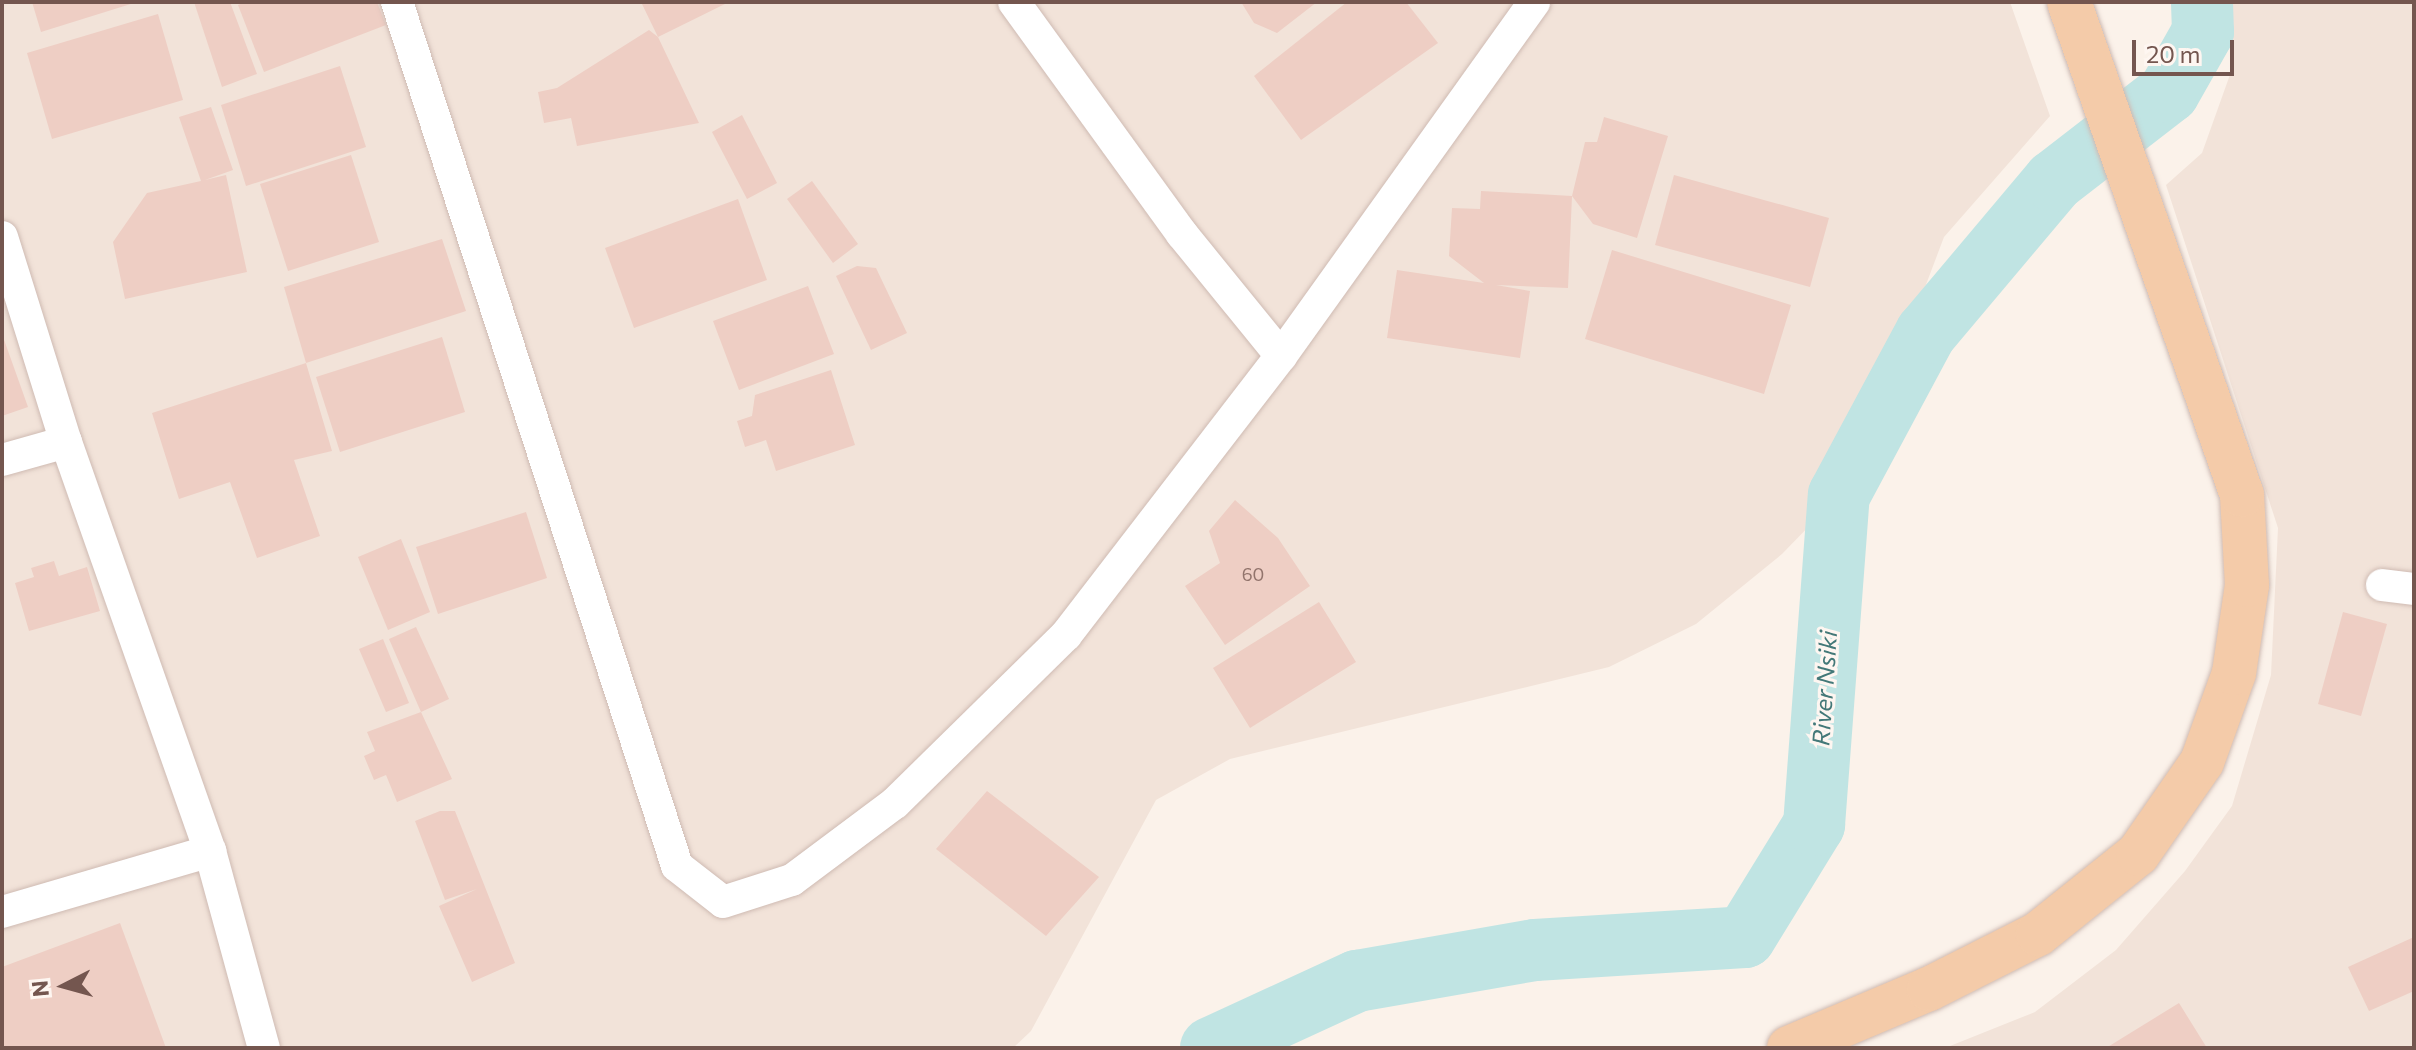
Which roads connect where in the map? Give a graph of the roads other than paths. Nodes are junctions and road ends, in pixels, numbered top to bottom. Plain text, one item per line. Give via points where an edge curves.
1 (397, 2) edge
2 (1014, 2) edge
3 (1534, 2) edge
4 (2069, 2) edge
5 (2, 237) edge
6 (1281, 356) junction
7 (66, 442) junction
8 (2, 460) edge
9 (2382, 585) dead end
10 (2414, 589) edge
11 (210, 851) junction
12 (2, 912) edge
13 (264, 1048) edge
14 (1789, 1048) edge

1 - 6 street via 677,866 723,902 792,880 895,803 1066,635
2 - 6 street via 1182,234
3 - 6 street
4 - 14 main road via 2242,495 2247,585 2234,673 2202,762 2138,854 2038,934 1929,989
5 - 7 street
7 - 8 street
7 - 11 street
9 - 10 street
11 - 12 street
11 - 13 street

